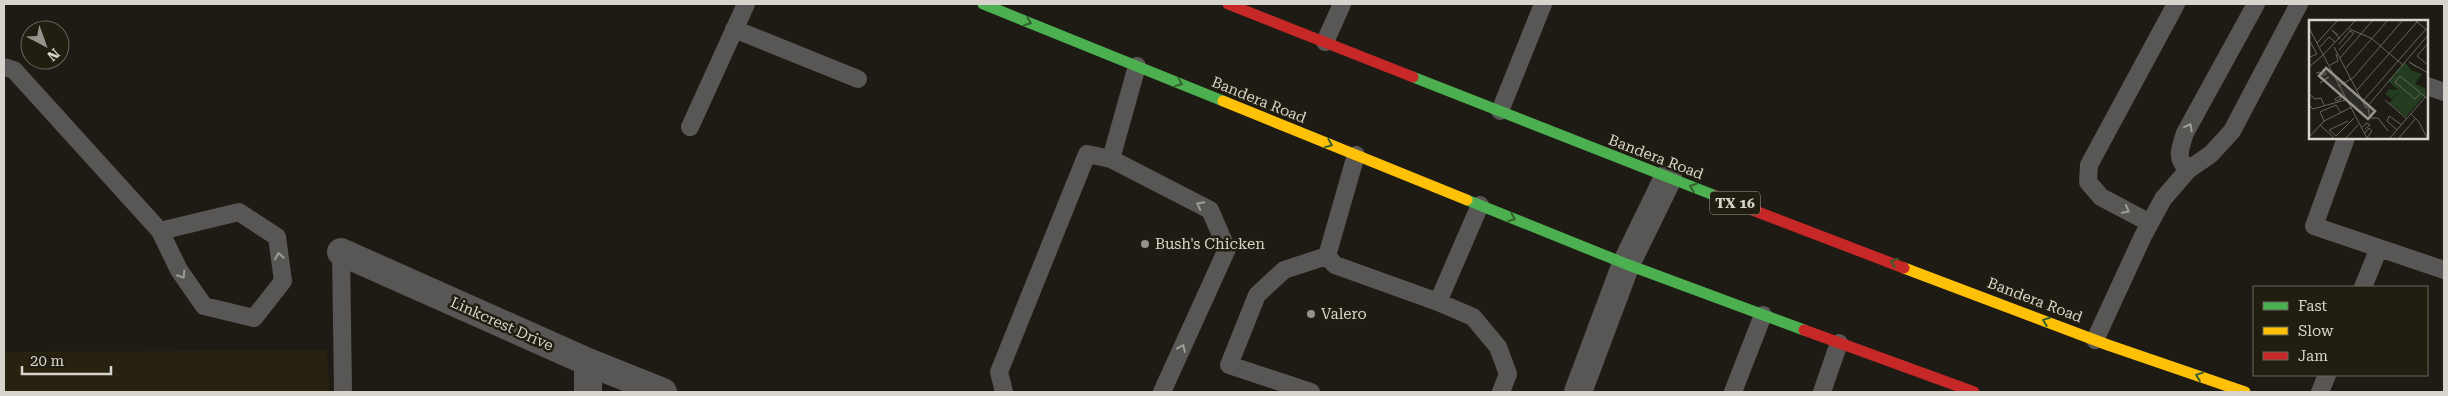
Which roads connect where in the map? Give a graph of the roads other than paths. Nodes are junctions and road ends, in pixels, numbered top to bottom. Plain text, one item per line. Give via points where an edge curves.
1 (746, 4) edge
2 (983, 4) edge
3 (1228, 4) edge
4 (1342, 4) edge
5 (1543, 4) edge
6 (2176, 4) edge
7 (2256, 4) edge
8 (2299, 4) edge
9 (734, 29) junction
10 (1325, 42) junction
11 (1137, 66) junction
12 (4, 67) edge
13 (858, 79) dead end
14 (2428, 86) edge
15 (2444, 92) edge
16 (1500, 112) junction
17 (690, 127) dead end
18 (2346, 139) edge
19 (1356, 155) junction
20 (1111, 159) junction
21 (2188, 170) junction
22 (1668, 178) junction
23 (1480, 205) junction
24 (2150, 223) junction
25 (160, 231) junction
26 (2379, 248) junction
27 (341, 252) joint
28 (1327, 256) junction
29 (1626, 264) junction
30 (2444, 270) edge
31 (2362, 286) edge
32 (1438, 302) junction
33 (1763, 315) junction
34 (2095, 340) junction
35 (1839, 343) junction
36 (588, 362) junction
37 (2327, 376) edge
38 (342, 392) edge
39 (588, 392) edge
40 (663, 392) edge
41 (1004, 392) edge
42 (1162, 392) edge
43 (1311, 392) edge
44 (1501, 392) edge
45 (1578, 392) edge
46 (1733, 392) edge
47 (1822, 392) edge
48 (1974, 392) edge
49 (2245, 392) edge
50 (2320, 392) edge

1 - 9 lane
2 -> 11 main road, Bandera Road
3 - 10 main road, Bandera Road / TX 16
4 - 10 lane
5 - 16 lane
6 -> 24 lane via 2089,165 2088,182 2101,197
21 -> 7 lane via 2180,162 2178,152 2185,133
8 - 21 lane via 2232,131 2211,154
9 - 13 lane
9 - 17 lane
10 - 16 main road, Bandera Road / TX 16
11 -> 19 main road, Bandera Road
11 - 20 lane
12 - 25 lane via 14,70
14 - 15 lane
16 - 22 main road, Bandera Road / TX 16
18 - 26 lane via 2314,226
19 - 23 main road, Bandera Road
19 - 28 lane
20 - 41 lane via 1087,154 998,372
42 -> 20 lane via 1227,249 1210,210
21 - 24 lane via 2163,199
22 - 29 street
34 -> 22 main road, Bandera Road / TX 16
23 -> 29 main road, Bandera Road
23 - 32 lane
24 - 34 lane
25 -> 25 lane via 179,270 204,306 254,318 283,281 277,237 239,212
26 - 30 lane
26 - 31 lane
27 - 36 street, Linkcrest Drive
27 - 38 lane
28 - 32 lane via 1335,265
28 - 43 lane via 1284,270 1257,295 1229,365
29 - 33 main road, Bandera Road
29 - 45 street
32 - 44 lane via 1473,317 1498,347 1508,374
33 - 35 main road, Bandera Road
33 - 46 lane
49 -> 34 main road, Bandera Road / TX 16
35 - 47 lane
35 - 48 main road, Bandera Road
36 - 39 street
36 - 40 street, Linkcrest Drive
37 - 50 lane

